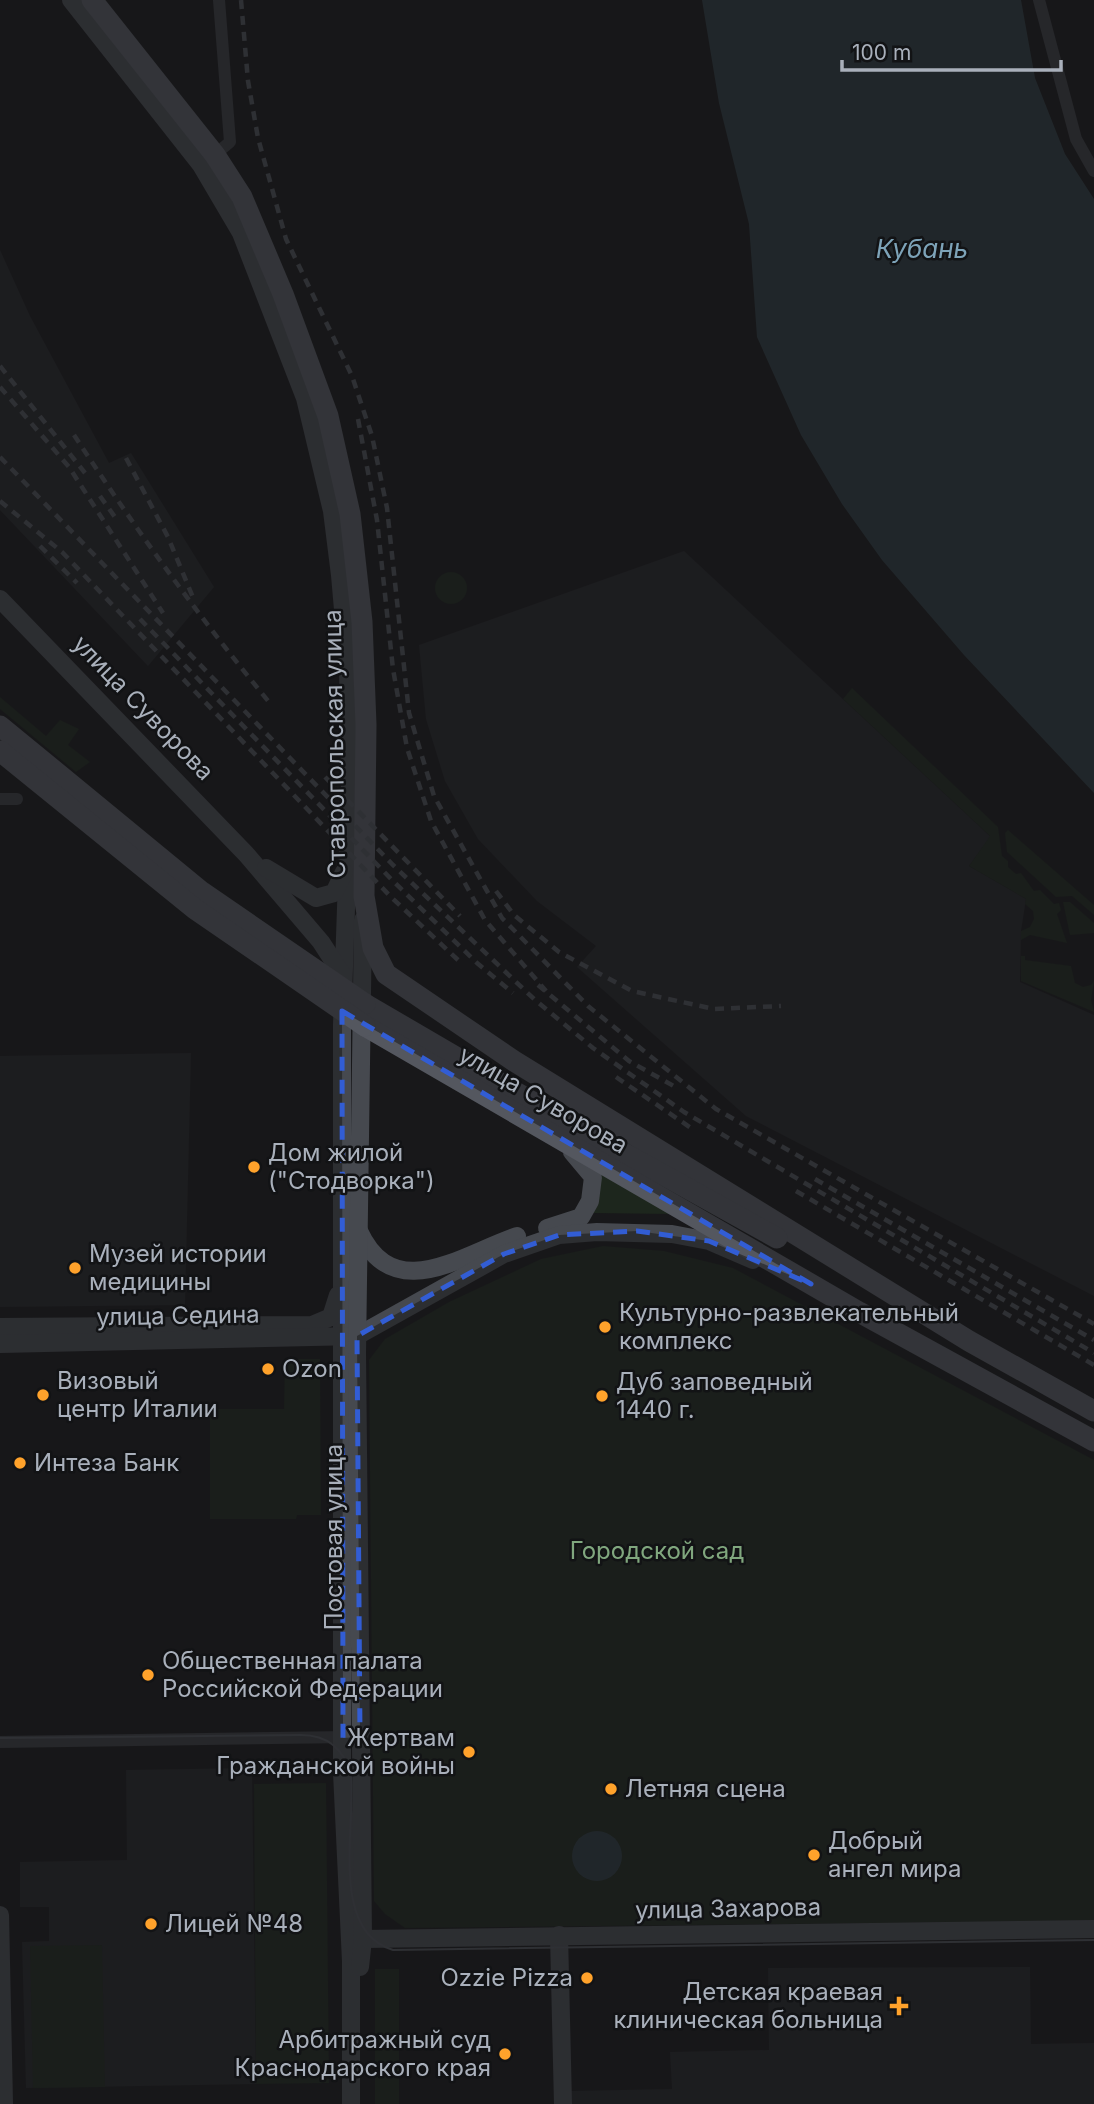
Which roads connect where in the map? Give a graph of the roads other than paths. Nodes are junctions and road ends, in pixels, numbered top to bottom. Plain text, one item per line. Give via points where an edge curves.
1 (71, 0) edge
2 (92, 0) edge
3 (219, 0) edge
4 (1039, 0) edge
5 (208, 160) junction
6 (1094, 171) edge
7 (4, 605) edge
8 (0, 726) edge
9 (0, 751) edge
10 (0, 799) edge
11 (17, 799) dead end
12 (246, 854) junction
13 (348, 855) junction
14 (364, 896) junction
15 (343, 976) junction
16 (360, 1011) joint
17 (342, 1057) joint
18 (543, 1120) junction
19 (559, 1140) junction
20 (358, 1228) junction
21 (343, 1274) junction
22 (811, 1284) junction
23 (0, 1327) edge
24 (350, 1337) junction
25 (970, 1341) junction
26 (0, 1344) edge
27 (1094, 1412) edge
28 (1094, 1441) edge
29 (351, 1737) junction
30 (0, 1742) edge
31 (0, 1915) edge
32 (1094, 1929) edge
33 (559, 1935) junction
34 (363, 1939) junction
35 (4, 2104) edge
36 (351, 2104) edge
37 (360, 2104) edge
38 (563, 2104) edge

1 - 5 main road, Ставропольская улица
2 - 5 main road, Ставропольская улица
3 - 5 street via 230,142
4 - 6 street via 1076,139
5 - 13 main road, Ставропольская улица via 305,398 321,460 341,575 347,656
5 - 14 main road, Ставропольская улица via 242,197 283,293 320,390 343,480 364,654
7 - 12 main road, улица Суворова
8 - 18 main road, улица Суворова, bridge via 202,892 277,947
9 - 18 main road, улица Суворова, bridge via 195,909 275,967 365,1026
10 - 11 street
12 - 13 main road, Ставропольская улица via 316,898 338,889
12 - 15 main road via 326,948
13 - 15 main road, Ставропольская улица
14 - 16 main road, Ставропольская улица
14 - 25 main road, улица Суворова via 377,961 399,986
15 - 17 main road, Ставропольская улица
16 - 20 main road, Постовая улица
17 - 21 main road, Постовая улица
18 - 19 main road, улица Суворова
18 - 25 main road, улица Суворова
19 - 20 main road via 593,1177 587,1211 571,1222 420,1272 374,1257
19 - 22 main road, улица Суворова
20 - 24 main road, Постовая улица
21 - 23 main road, улица Седина via 334,1312 319,1324
21 - 24 main road, Постовая улица
22 - 24 main road via 696,1238 637,1231 559,1236 504,1254
22 - 28 main road, улица Суворова
24 - 26 main road, улица Седина
24 - 29 main road, Постовая улица
25 - 27 main road, улица Суворова
29 - 30 street
29 - 34 main road, Постовая улица
29 - 36 main road, Постовая улица
31 - 35 main road
32 - 33 main road, улица Захарова
33 - 34 main road, улица Захарова
33 - 38 main road
34 - 37 main road, Постовая улица

